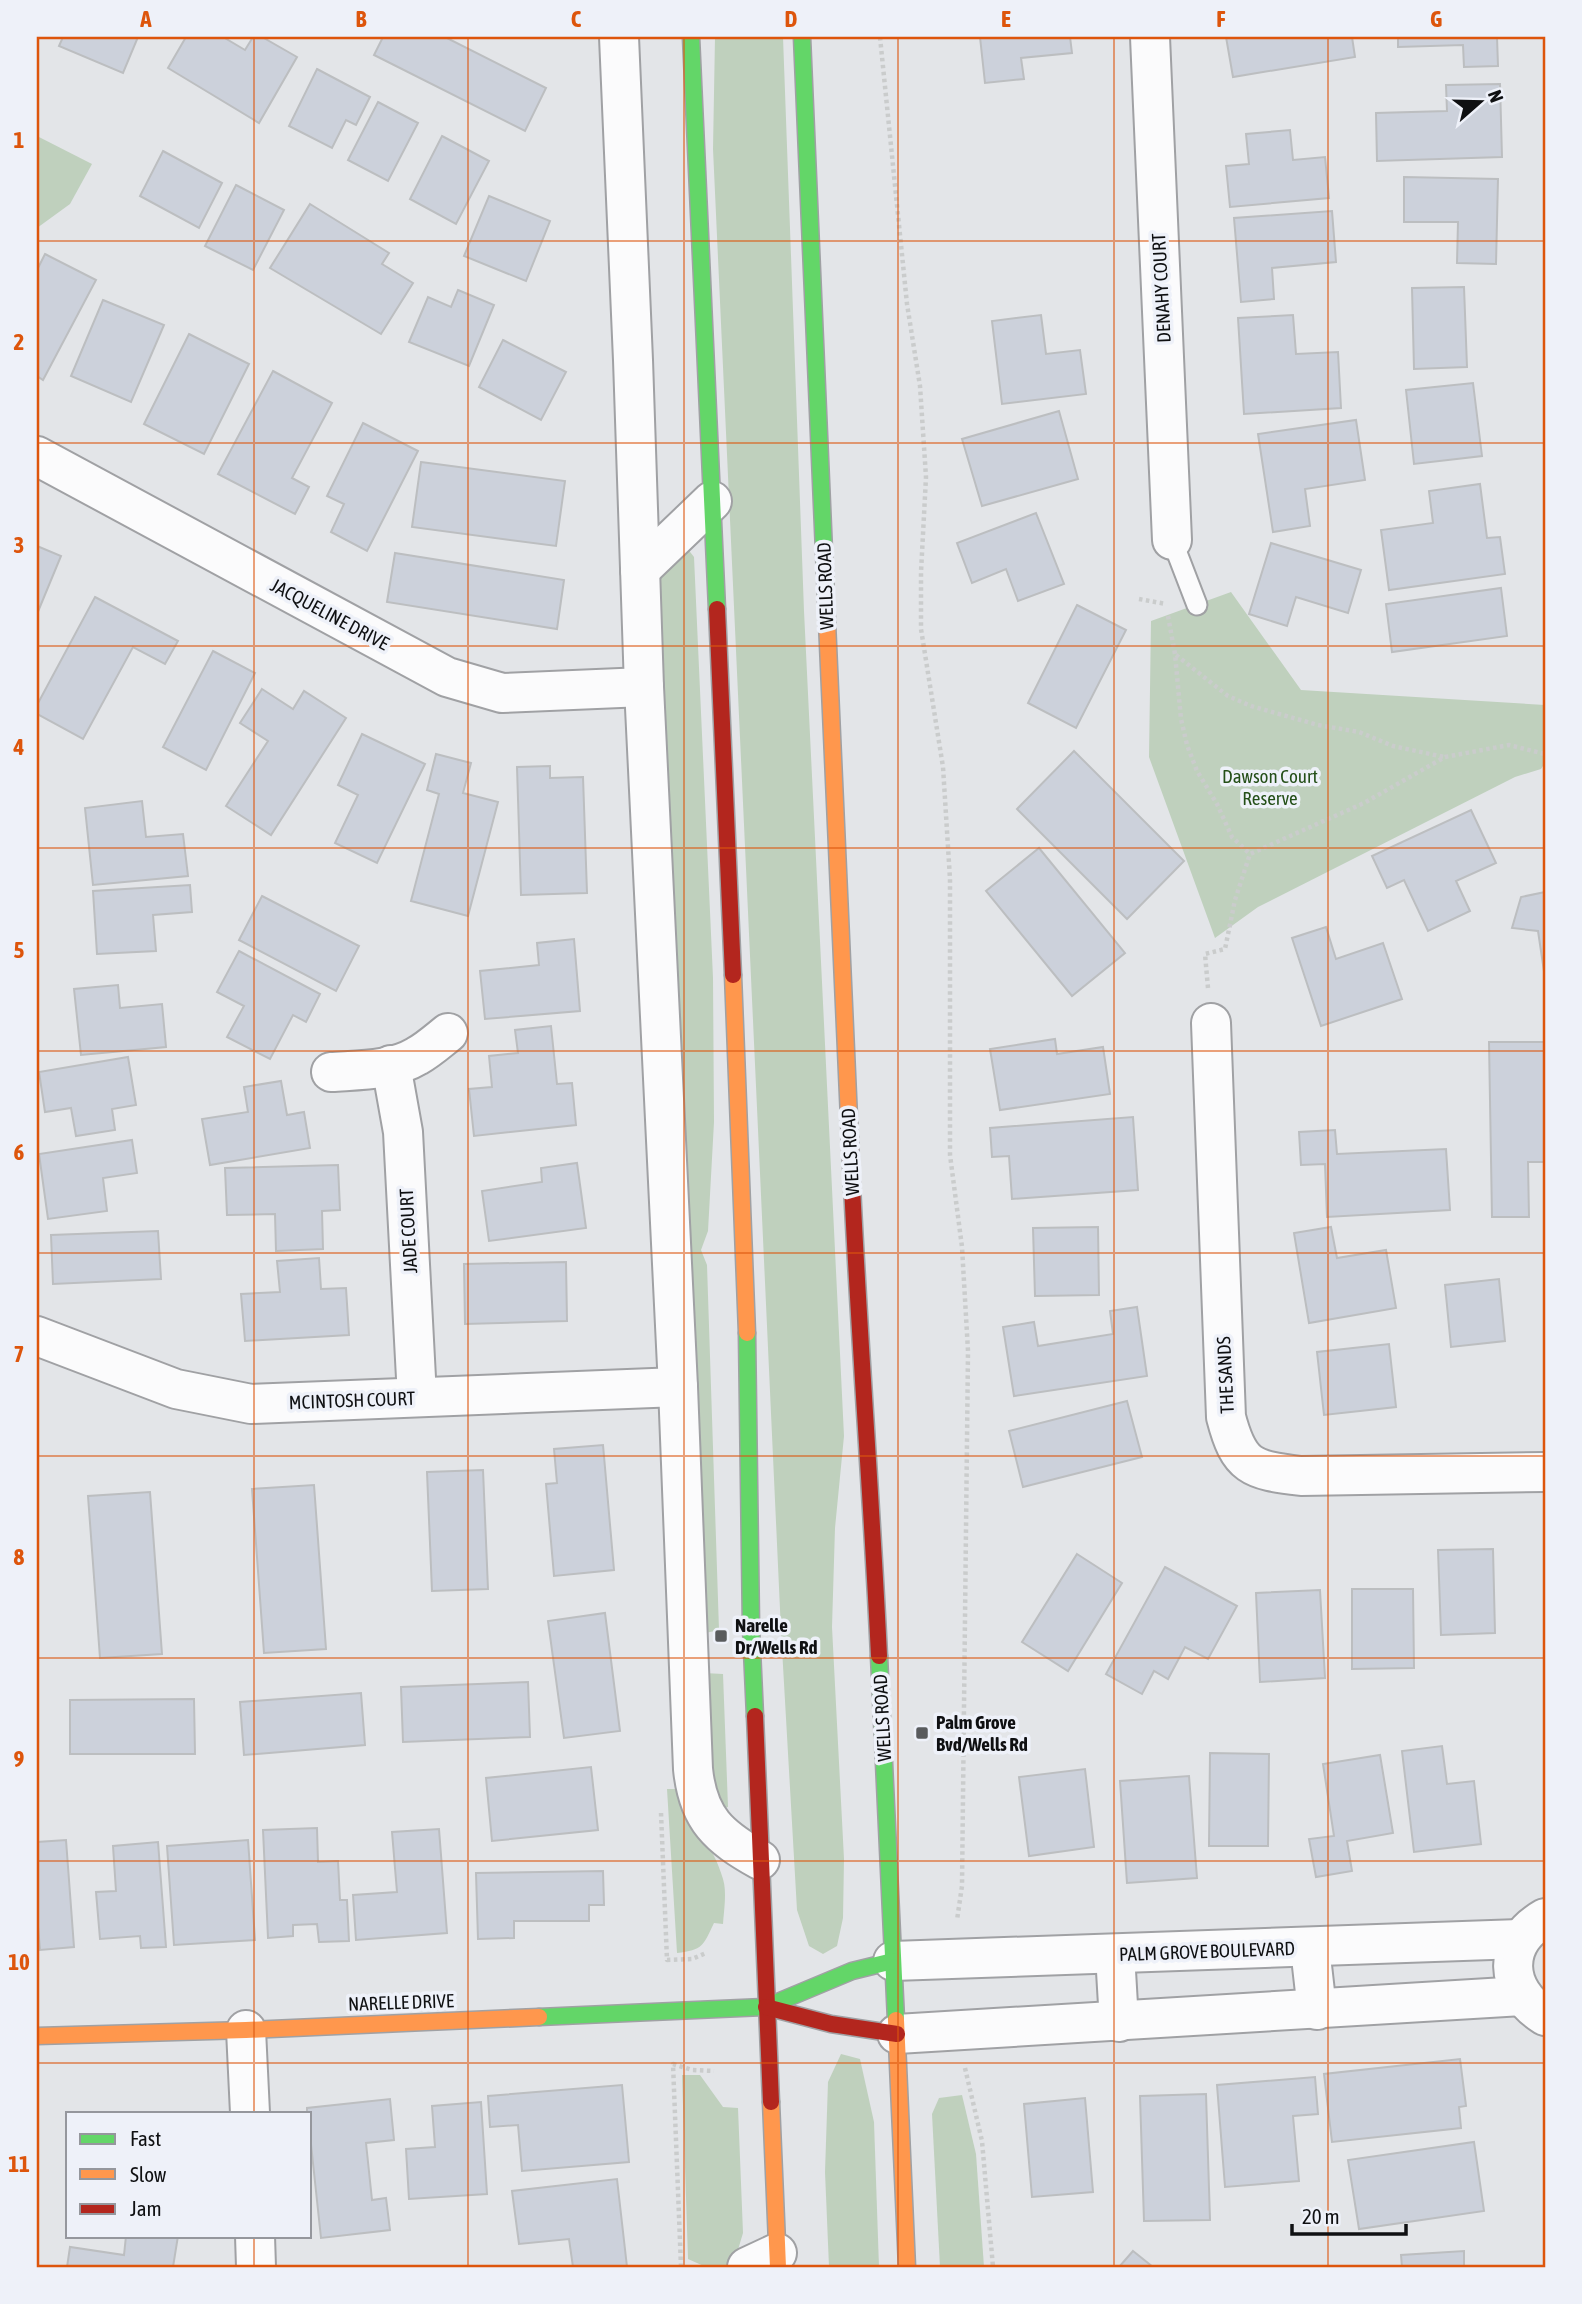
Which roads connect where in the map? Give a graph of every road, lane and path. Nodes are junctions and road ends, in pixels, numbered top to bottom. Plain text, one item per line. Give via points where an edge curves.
1 (619, 37) edge
2 (691, 37) edge
3 (802, 37) edge
4 (880, 37) edge
5 (1150, 37) edge
6 (37, 456) edge
7 (712, 502) junction
8 (1172, 540) joint
9 (640, 570) junction
10 (1139, 599) dead end
11 (1197, 605) dead end
12 (1175, 654) junction
13 (644, 687) junction
14 (1545, 754) edge
15 (1445, 757) junction
16 (1250, 854) junction
17 (1212, 1023) joint
18 (448, 1033) dead end
19 (391, 1065) junction
20 (331, 1072) dead end
21 (37, 1336) edge
22 (678, 1387) junction
23 (417, 1397) junction
24 (1545, 1472) edge
25 (760, 1860) junction
26 (1533, 1929) edge
27 (1310, 1948) junction
28 (706, 1953) dead end
29 (1115, 1954) junction
30 (955, 1959) junction
31 (667, 1960) dead end
32 (893, 1961) junction
33 (1534, 2006) edge
34 (766, 2007) junction
35 (1317, 2010) junction
36 (1119, 2022) junction
37 (246, 2030) junction
38 (958, 2031) junction
39 (897, 2034) junction
40 (37, 2036) edge
41 (714, 2071) dead end
42 (250, 2112) edge
43 (255, 2238) edge
44 (767, 2262) edge
45 (256, 2267) edge
46 (681, 2267) edge
47 (907, 2267) edge
48 (993, 2267) edge

1 - 9 street
2 - 7 main road
3 - 32 main road, WELLS ROAD via 856,1280 872,1505
4 - 30 path via 907,304 920,386 926,477 921,629 943,767 950,879 950,1155 962,1247 968,1351 962,1886
5 - 8 street, DENAHY COURT
6 - 13 street, JACQUELINE DRIVE via 447,677 502,693
7 - 9 street
7 - 25 main road via 746,1268 751,1628
8 - 11 lane
9 - 13 street
10 - 12 path via 1166,604
12 - 15 path via 1228,696 1251,706 1359,732 1393,747
12 - 16 path via 1187,745 1232,837
13 - 22 street
14 - 15 path via 1508,746
15 - 16 path via 1364,803
16 - 17 path via 1226,949 1205,954
17 - 24 street, THE SANDS via 1226,1416 1233,1443 1247,1463 1301,1476
18 - 19 street via 416,1057
19 - 20 street
19 - 23 street, JADE COURT via 403,1132
21 - 23 street, MCINTOSH COURT via 176,1389 251,1404
22 - 23 street, MCINTOSH COURT
22 - 25 street via 695,1790 703,1812 729,1842
25 - 34 main road
26 - 27 street, PALM GROVE BOULEVARD
26 - 33 street via 1514,1953 1513,1968 1515,1983
27 - 29 street, PALM GROVE BOULEVARD
27 - 35 street
28 - 31 path
29 - 30 street, PALM GROVE BOULEVARD
29 - 36 street
30 - 32 street, PALM GROVE BOULEVARD
32 - 34 main road, NARELLE DRIVE via 852,1971
32 - 39 main road, WELLS ROAD
33 - 35 street
34 - 37 main road, NARELLE DRIVE
34 - 39 main road, NARELLE DRIVE via 826,2025
34 - 44 main road
35 - 36 street
36 - 38 street
37 - 40 main road, NARELLE DRIVE
37 - 42 street
38 - 39 street
38 - 48 path via 982,2141
39 - 47 main road, WELLS ROAD
41 - 46 path via 673,2064
43 - 45 street

